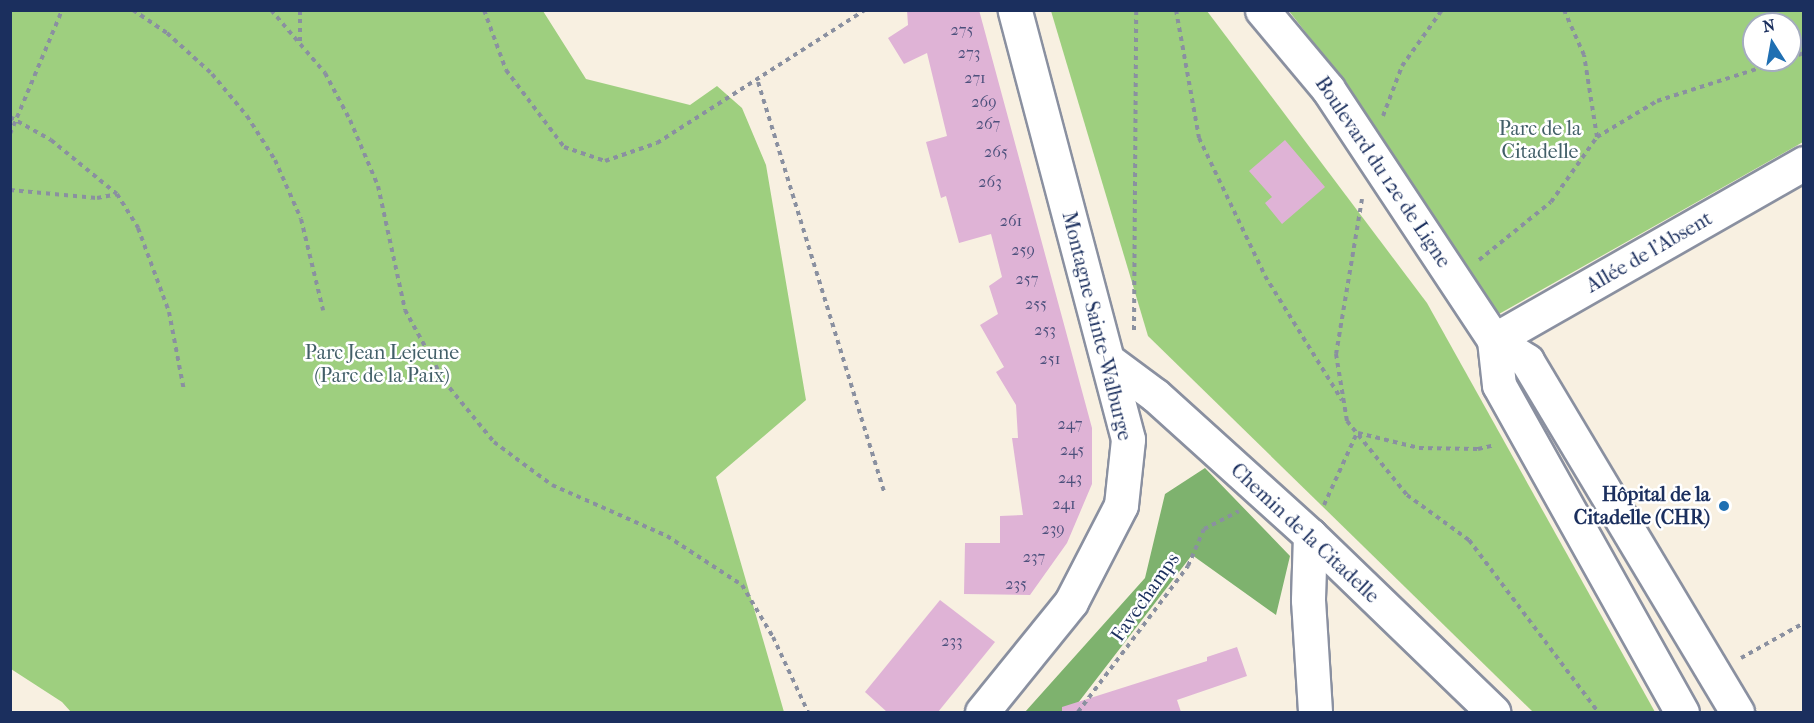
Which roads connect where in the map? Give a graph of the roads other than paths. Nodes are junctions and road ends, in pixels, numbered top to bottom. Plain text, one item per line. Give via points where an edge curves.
1 (1015, 10) edge
2 (1262, 10) edge
3 (1803, 163) edge
4 (1494, 340) junction
5 (1110, 361) junction
6 (1310, 535) junction
7 (982, 712) edge
8 (1315, 712) edge
9 (1493, 712) edge
10 (1682, 712) edge
11 (1737, 712) edge

1 - 5 street, Montagne Sainte-Walburge
2 - 4 street, Boulevard du 12e de Ligne via 1328,88
3 - 4 street, Allée de l'Absent
4 - 10 street, Boulevard du 12e de Ligne via 1499,385
4 - 11 street, Boulevard du 12e de Ligne via 1527,361
5 - 6 street, Chemin de la Citadelle via 1155,395
5 - 7 street, Montagne Sainte-Walburge via 1128,439 1120,505 1071,602
6 - 8 street via 1307,590
6 - 9 street, Chemin de la Citadelle

